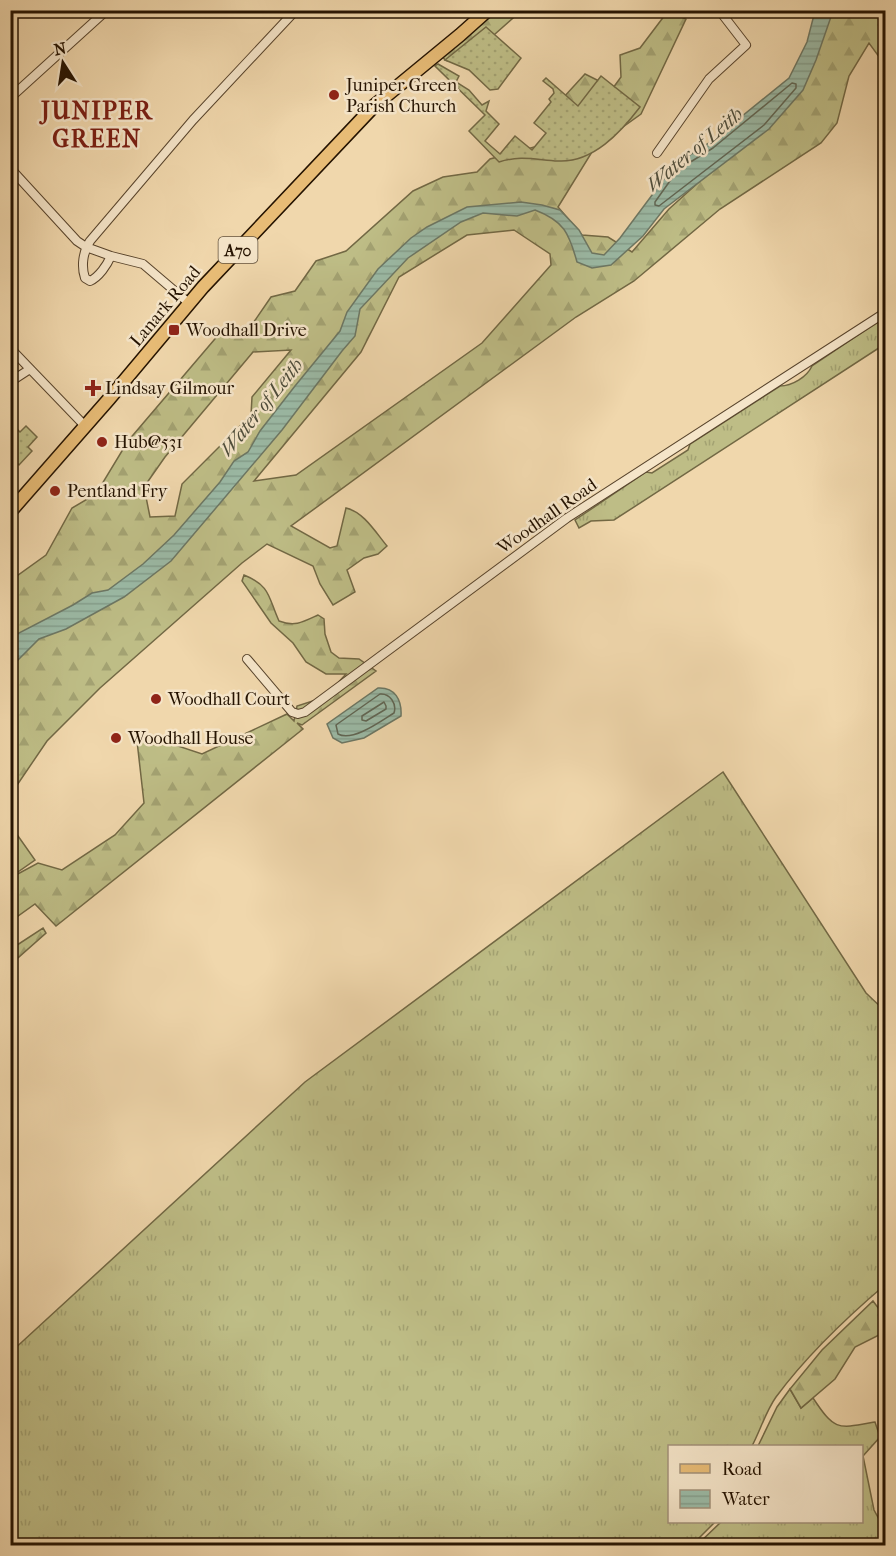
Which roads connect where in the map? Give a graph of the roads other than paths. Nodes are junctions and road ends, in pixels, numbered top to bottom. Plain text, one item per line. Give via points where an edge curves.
1 (107, 10) edge
2 (296, 10) edge
3 (488, 10) edge
4 (722, 12) edge
5 (10, 98) edge
6 (657, 153) dead end
7 (10, 168) edge
8 (86, 247) junction
9 (111, 256) junction
10 (190, 304) junction
11 (885, 312) edge
12 (10, 348) edge
13 (30, 369) junction
14 (10, 382) edge
15 (85, 426) junction
16 (10, 512) edge
17 (247, 659) dead end

1 - 5 street
2 - 8 street via 193,120
3 - 10 main road, Lanark Road / A70 via 375,105
4 - 6 street via 746,45 709,79
7 - 8 street
8 - 9 street
8 - 9 street via 83,273 87,280 96,278
9 - 10 street via 143,264
10 - 15 main road, Lanark Road / A70
11 - 17 street, Woodhall Road via 567,518 305,712 292,712
12 - 13 street
13 - 14 street
13 - 15 street
15 - 16 main road, Lanark Road / A70

